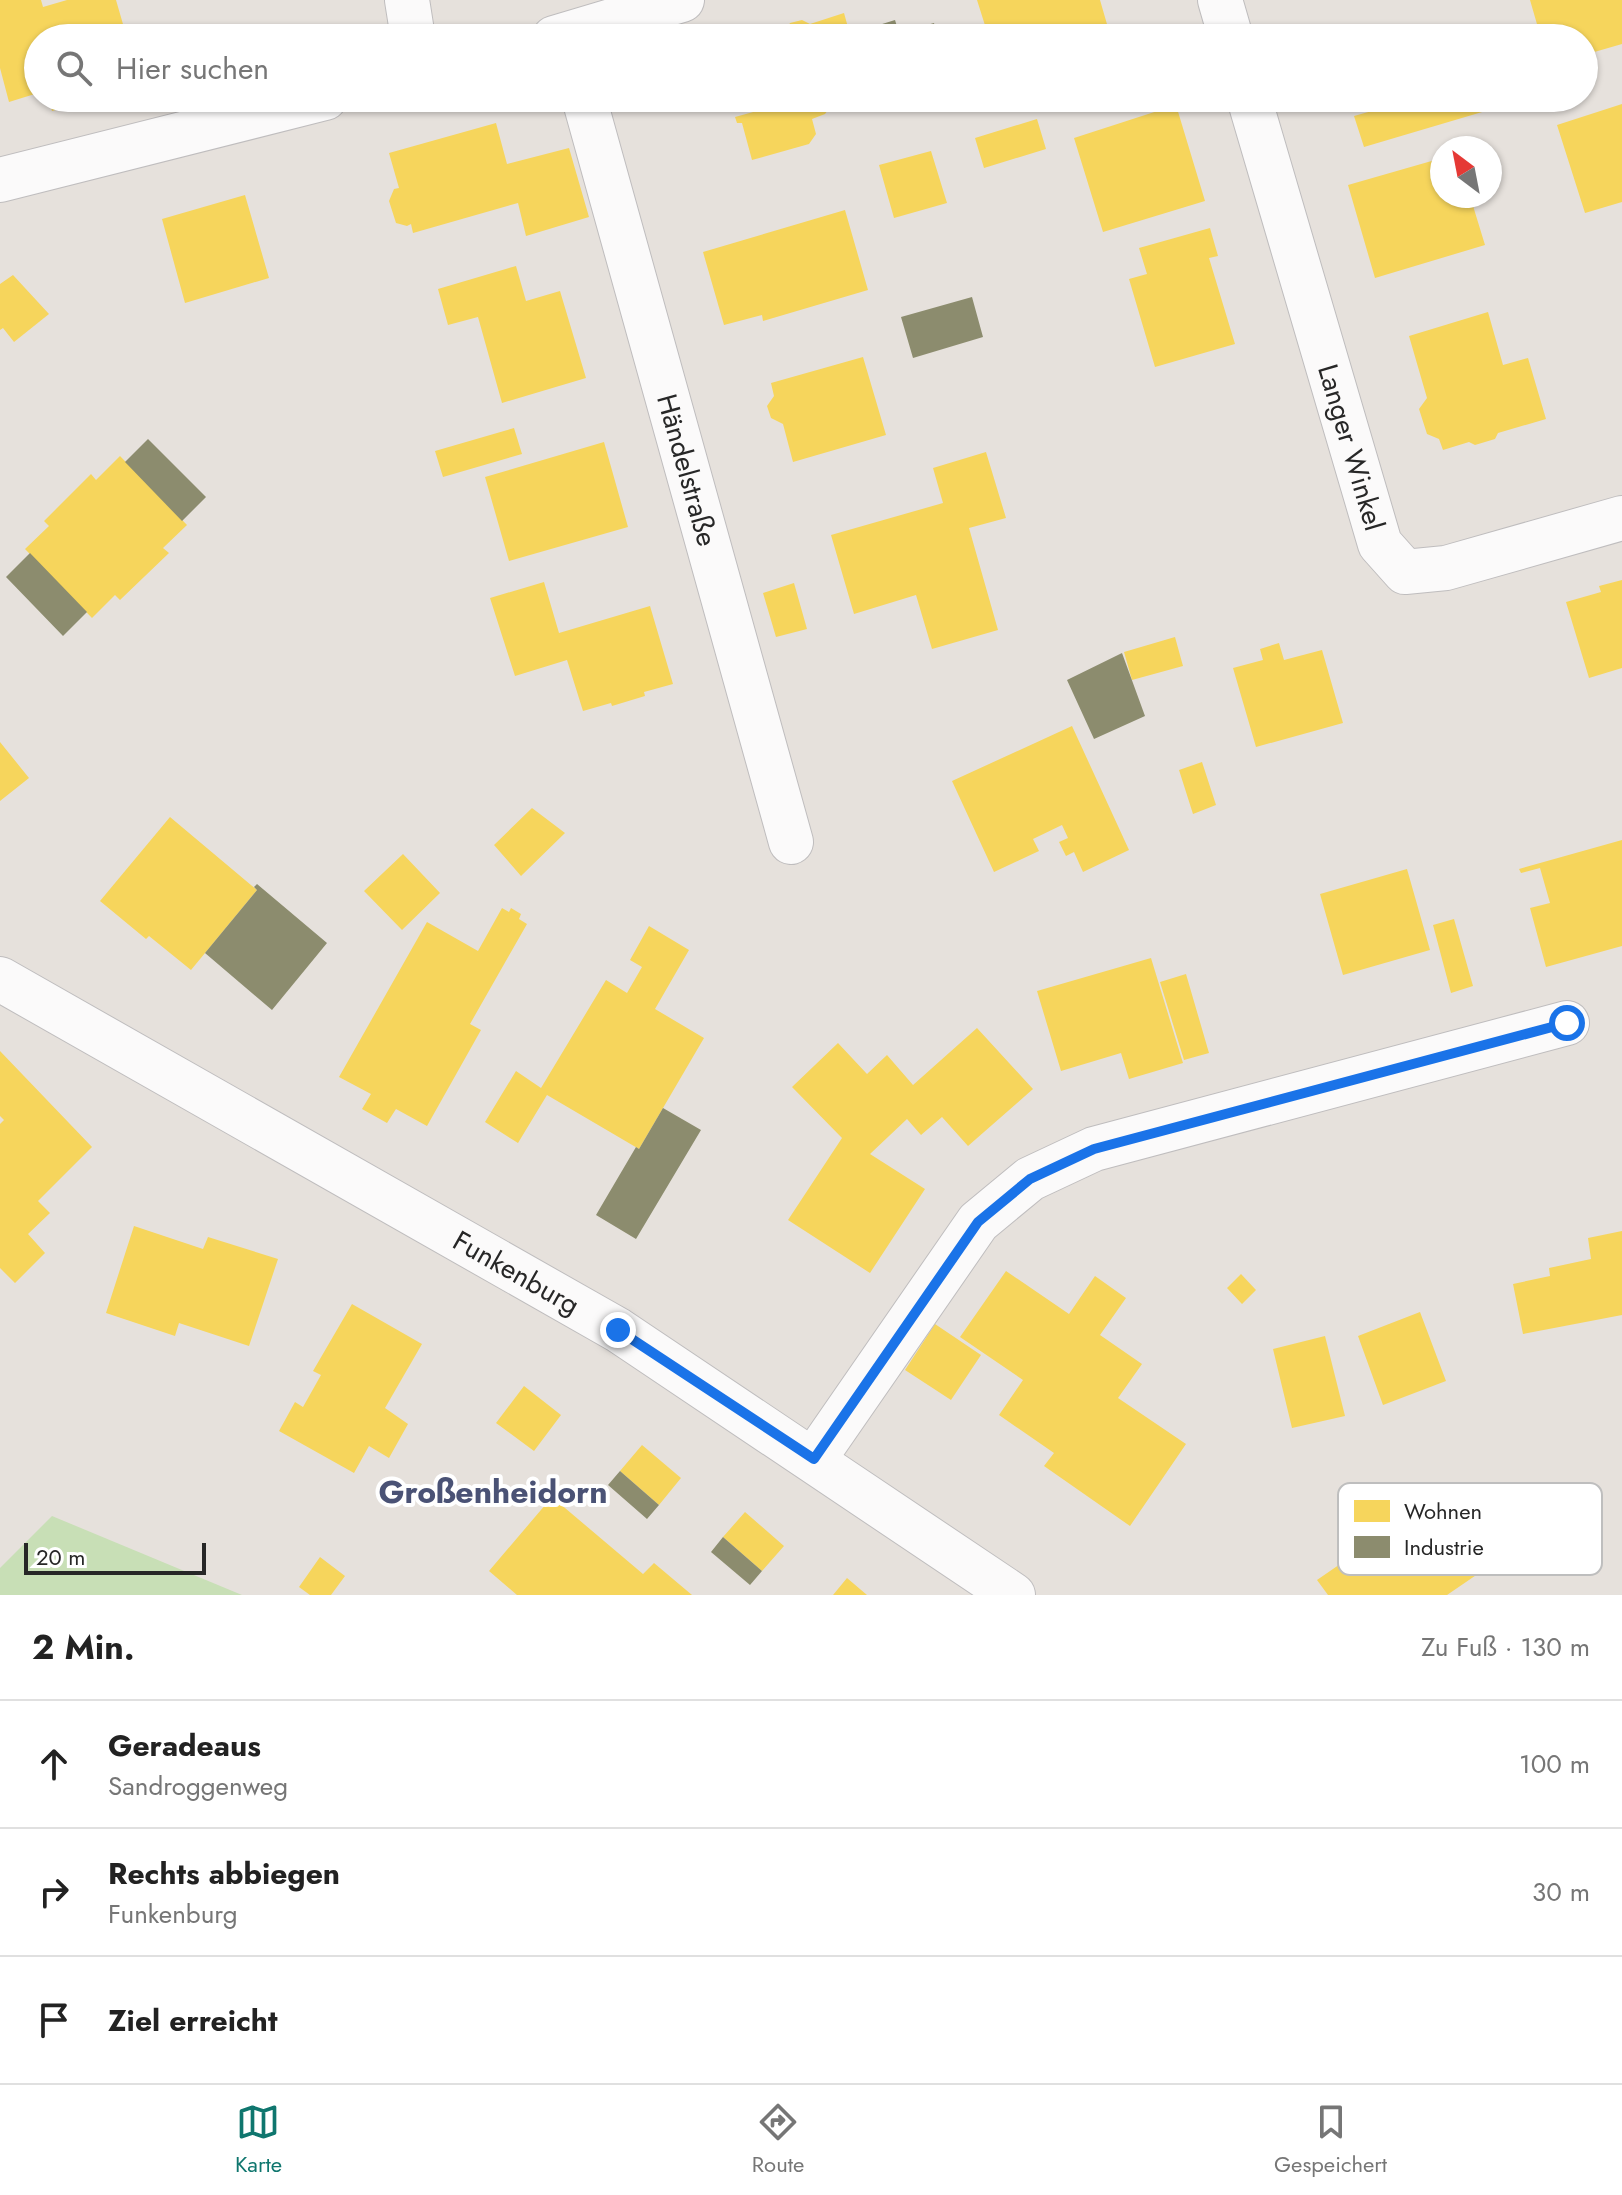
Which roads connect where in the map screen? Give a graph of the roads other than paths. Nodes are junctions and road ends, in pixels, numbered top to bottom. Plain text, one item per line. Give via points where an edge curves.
1 (407, 0) edge
2 (682, 0) edge
3 (1220, 0) edge
4 (411, 24) edge
5 (604, 24) edge
6 (1227, 24) edge
7 (270, 112) edge
8 (588, 112) edge
9 (1253, 112) edge
10 (0, 180) edge
11 (1622, 518) edge
12 (791, 842) dead end
13 (0, 979) edge
14 (1567, 1023) dead end
15 (814, 1459) junction
16 (1013, 1595) edge

1 - 4 street
2 - 5 street
3 - 6 street
7 - 10 street
8 - 12 street, Händelstraße
9 - 11 street, Langer Winkel via 1380,544 1405,572 1446,568
13 - 15 street, Funkenburg via 618,1330
14 - 15 street via 1094,1149 1030,1179 978,1222
15 - 16 street, Funkenburg

